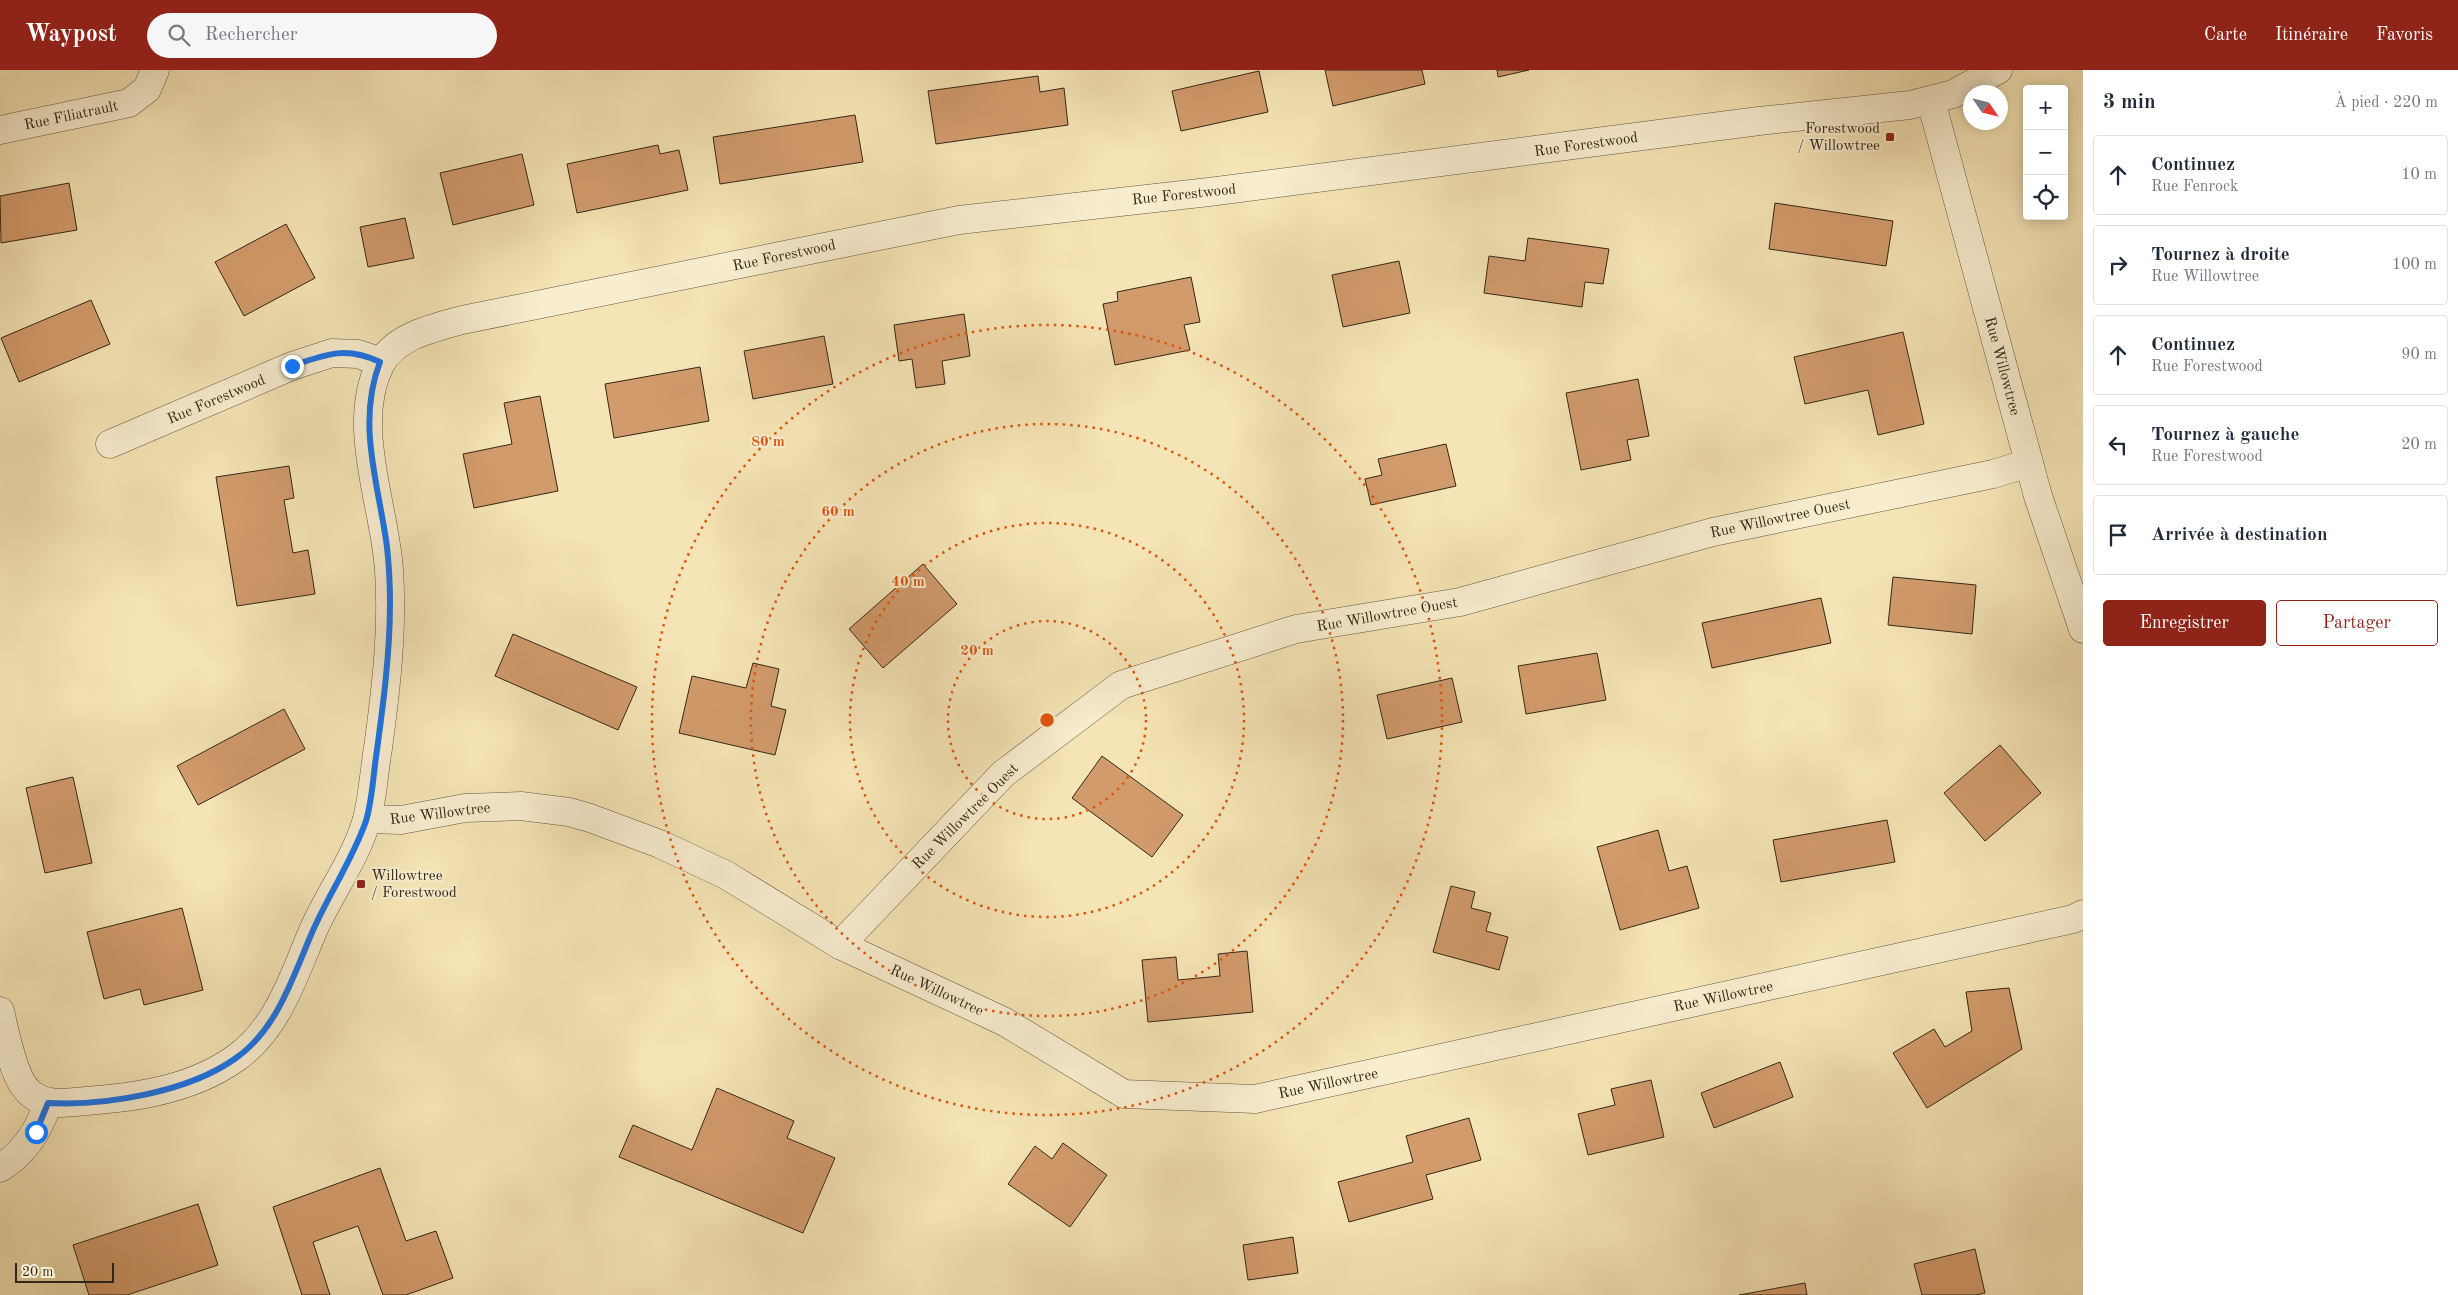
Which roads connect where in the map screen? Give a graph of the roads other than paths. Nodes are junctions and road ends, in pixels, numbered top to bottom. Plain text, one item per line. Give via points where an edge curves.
1 (155, 70) edge
2 (1998, 70) edge
3 (1931, 101) junction
4 (0, 130) edge
5 (380, 362) junction
6 (110, 444) dead end
7 (2029, 463) junction
8 (2083, 629) edge
9 (367, 819) junction
10 (2083, 914) edge
11 (840, 945) junction
12 (0, 1011) edge
13 (48, 1103) junction
14 (0, 1168) edge

1 - 4 street, Rue Filiatrault via 147,89 129,103
2 - 3 street, Rue Forestwood via 1972,85
3 - 5 street, Rue Forestwood via 1352,175 960,220 462,320 398,344
3 - 7 street, Rue Willowtree
5 - 6 street, Rue Forestwood via 358,354 332,353 292,366
5 - 9 street, Rue Forestwood via 372,388 369,416 373,469 389,570 390,635 384,704
7 - 8 street, Rue Willowtree
7 - 11 street, Rue Willowtree Ouest via 1993,474 1713,532 1460,602 1296,629 1121,685 1003,774
9 - 11 street, Rue Willowtree via 401,820 465,808 501,806 569,812 634,834 726,875
9 - 13 street via 277,1012 254,1042 205,1076 156,1092 104,1100
10 - 11 street, Rue Willowtree via 2073,919 1255,1098 1124,1094 1005,1022
12 - 13 street via 22,1083 37,1098
13 - 14 street via 30,1142

